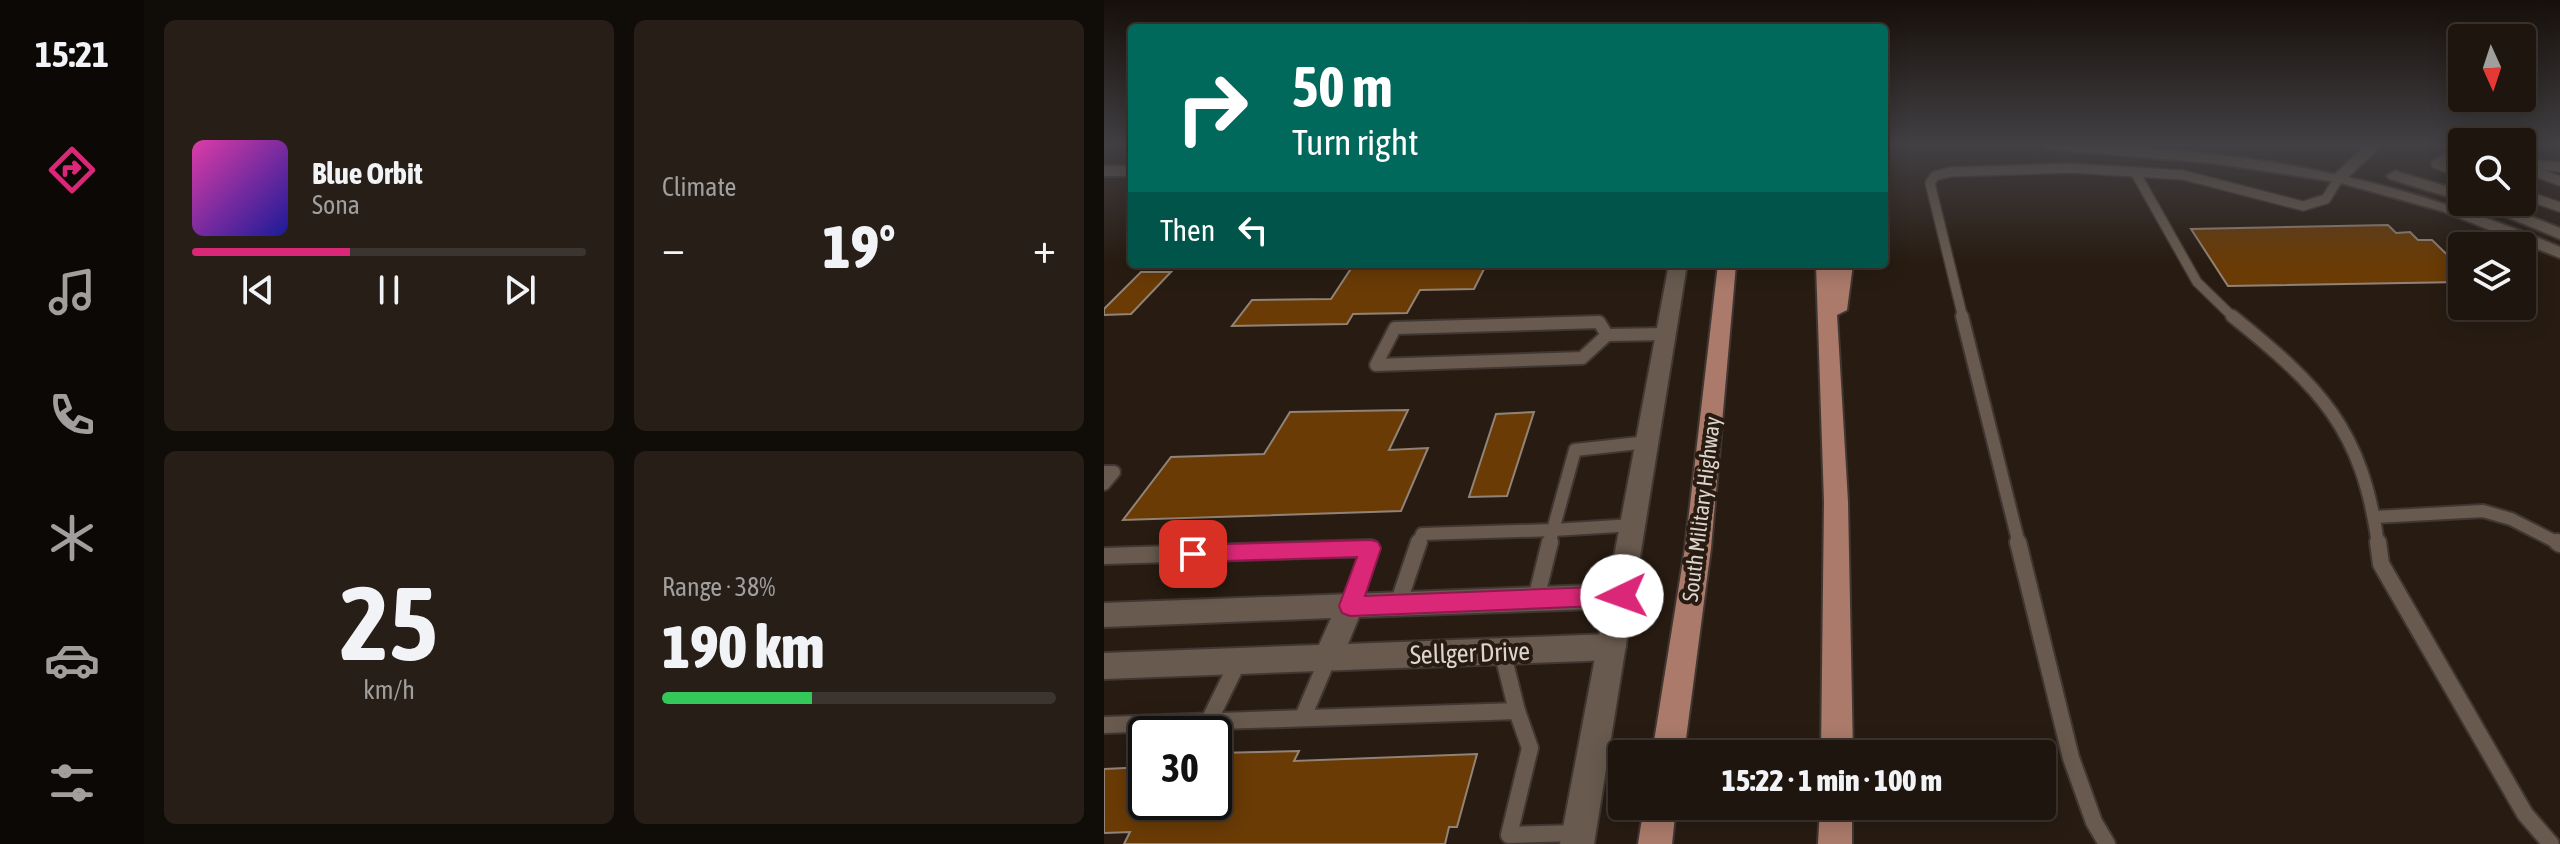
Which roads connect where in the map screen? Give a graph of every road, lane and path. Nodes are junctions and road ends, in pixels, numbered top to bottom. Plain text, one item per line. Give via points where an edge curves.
1 (1930, 184) edge
2 (2142, 184) edge
3 (2219, 184) edge
4 (2336, 184) edge
5 (2362, 184) edge
6 (2420, 184) edge
7 (2448, 192) edge
8 (2536, 199) edge
9 (2560, 207) edge
10 (2514, 216) edge
11 (2560, 234) edge
12 (2560, 253) edge
13 (1677, 268) edge
14 (1727, 268) edge
15 (1825, 268) edge
16 (1843, 268) edge
17 (1666, 334) junction
18 (1607, 335) junction
19 (1831, 363) junction
20 (1648, 442) junction
21 (1104, 472) edge
22 (1104, 484) edge
23 (2375, 517) junction
24 (1634, 525) junction
25 (1553, 530) junction
26 (2560, 544) edge
27 (1104, 556) edge
28 (1622, 596) junction
29 (1536, 599) junction
30 (1398, 604) junction
31 (1350, 606) junction
32 (1104, 615) edge
33 (1612, 647) junction
34 (1502, 651) junction
35 (1328, 658) junction
36 (1238, 662) junction
37 (1104, 666) edge
38 (1517, 711) junction
39 (1211, 716) edge
40 (1303, 717) junction
41 (1232, 720) edge
42 (1128, 724) edge
43 (1104, 725) edge
44 (1670, 740) edge
45 (1837, 740) edge
46 (1658, 820) edge
47 (1836, 820) edge
48 (1578, 838) edge
49 (1655, 844) edge
50 (1835, 844) edge
51 (2107, 844) edge
52 (2551, 844) edge

1 - 51 lane via 2071,758
2 - 23 lane via 2197,282 2285,358 2344,430
3 - 4 lane via 2303,206 2320,205
5 - 12 street via 2460,211
6 - 7 street
8 - 9 lane
10 - 11 street
13 - 17 street
14 - 44 main road, South Military Highway via 1698,548
15 - 19 main road
16 - 19 main road
17 - 18 lane
17 - 20 street
18 - 18 lane via 1599,322 1395,328 1376,365 1582,358
19 - 45 main road
20 - 24 street
20 - 25 lane via 1575,450
21 - 22 lane via 1114,472
23 - 26 lane via 2483,511
23 - 52 lane via 2381,564 2525,814
24 - 25 lane
24 - 28 street
25 - 29 lane
25 - 30 lane via 1422,534
27 - 31 lane via 1371,548
28 - 29 street
28 - 33 street
29 - 30 street
30 - 31 street
31 - 32 street
31 - 35 street
33 - 34 street, Sellger Drive
33 - 48 street
34 - 35 street, Sellger Drive
34 - 38 lane
35 - 36 street, Sellger Drive
35 - 40 lane
36 - 37 street, Sellger Drive
36 - 39 lane
38 - 40 lane
38 - 48 lane via 1530,748 1509,835
40 - 41 lane
42 - 43 lane
46 - 49 main road
47 - 50 main road

